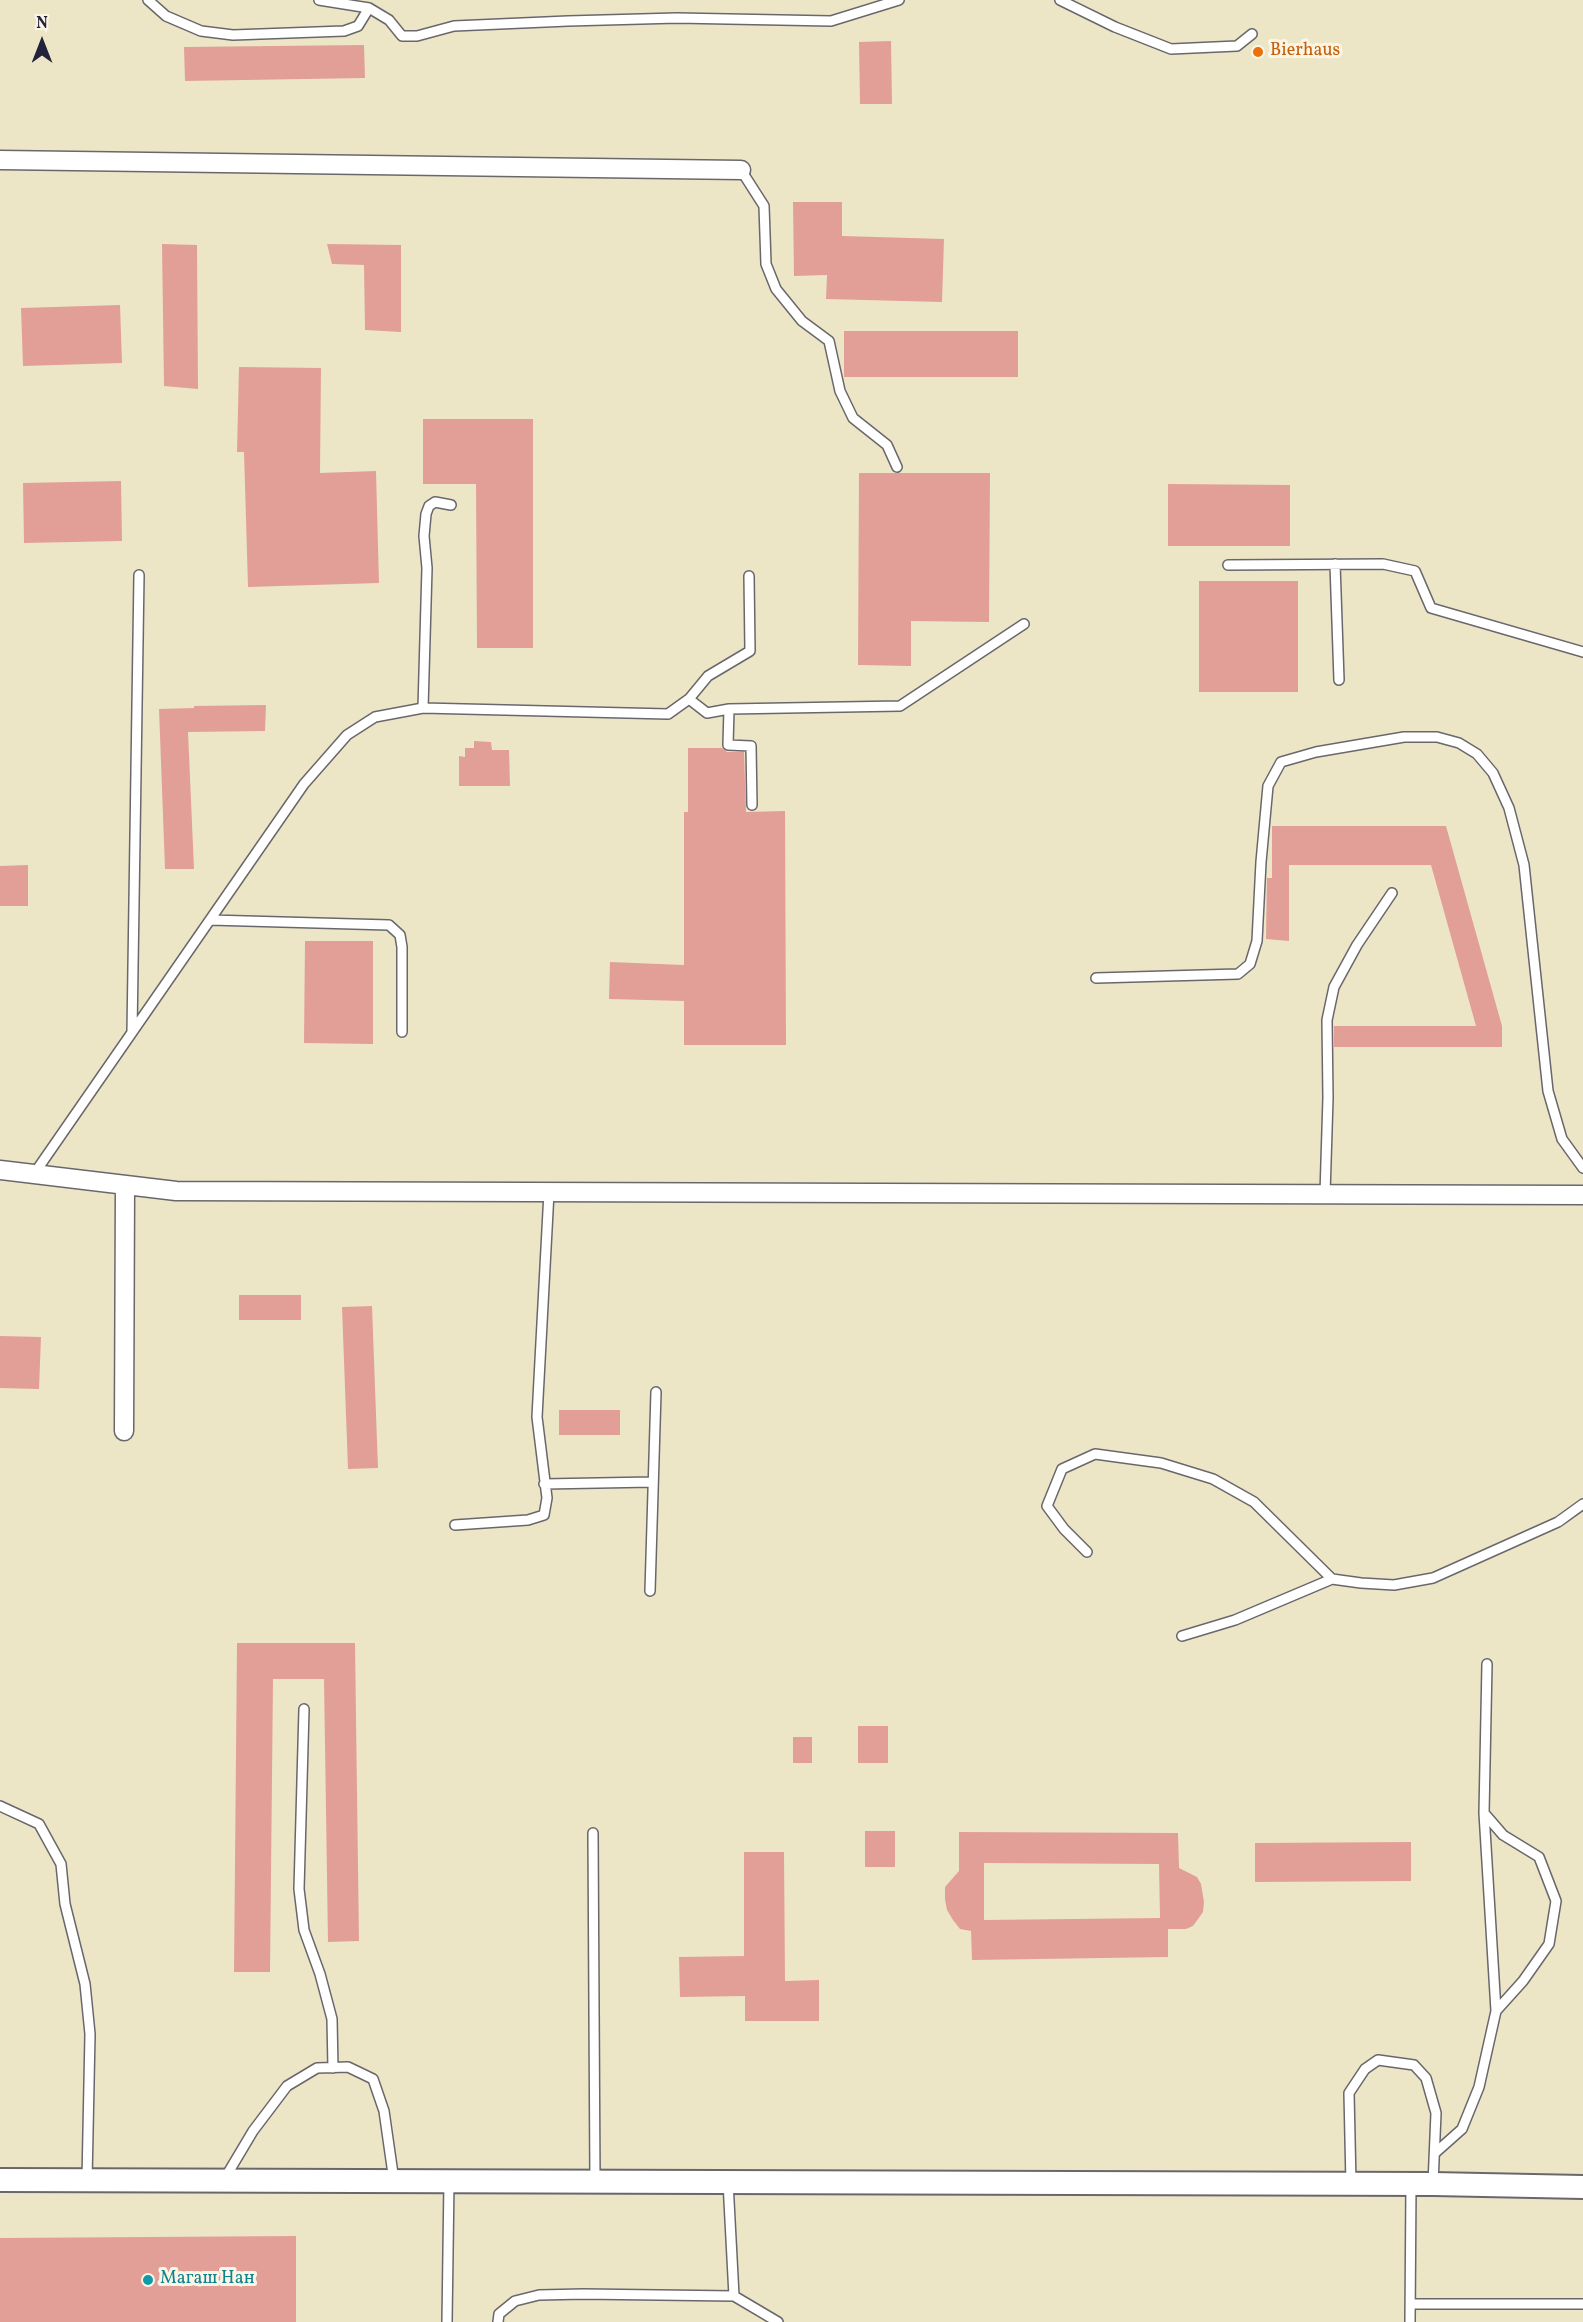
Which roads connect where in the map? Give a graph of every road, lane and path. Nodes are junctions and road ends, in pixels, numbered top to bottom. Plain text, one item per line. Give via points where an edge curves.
1 (148, 0) edge
2 (319, 0) edge
3 (899, 0) edge
4 (1060, 0) edge
5 (369, 8) junction
6 (1252, 34) dead end
7 (0, 160) edge
8 (741, 170) joint
9 (897, 467) dead end
10 (451, 505) dead end
11 (1335, 564) junction
12 (1228, 565) dead end
13 (139, 575) dead end
14 (749, 576) dead end
15 (1024, 624) dead end
16 (1583, 652) edge
17 (1339, 680) dead end
18 (689, 699) junction
19 (423, 708) junction
20 (729, 709) junction
21 (752, 805) dead end
22 (1392, 893) dead end
23 (210, 920) junction
24 (1096, 978) dead end
25 (132, 1032) junction
26 (402, 1032) dead end
27 (1583, 1168) edge
28 (0, 1170) edge
29 (34, 1174) junction
30 (125, 1185) junction
31 (549, 1192) junction
32 (1325, 1194) junction
33 (1583, 1195) edge
34 (656, 1392) dead end
35 (124, 1431) dead end
36 (652, 1482) junction
37 (544, 1484) junction
38 (1583, 1504) edge
39 (455, 1525) dead end
40 (1087, 1552) dead end
41 (1332, 1579) junction
42 (650, 1591) dead end
43 (1182, 1635) dead end
44 (1487, 1664) dead end
45 (304, 1709) dead end
46 (0, 1806) edge
47 (1484, 1813) junction
48 (593, 1833) dead end
49 (1496, 2011) junction
50 (333, 2068) junction
51 (1434, 2153) junction
52 (0, 2180) edge
53 (87, 2180) junction
54 (223, 2181) junction
55 (394, 2181) junction
56 (449, 2181) junction
57 (595, 2182) junction
58 (728, 2182) junction
59 (1352, 2184) junction
60 (1422, 2184) junction
61 (1583, 2187) edge
62 (734, 2296) junction
63 (1411, 2304) junction
64 (1583, 2304) edge
65 (447, 2322) edge
66 (498, 2322) edge
67 (778, 2322) edge
68 (1410, 2322) edge

1 - 5 lane via 166,16 201,31 233,35 344,31 358,26
2 - 5 lane
3 - 5 lane via 831,21 568,21 454,26 417,36 402,36 389,20
4 - 6 lane via 1171,49 1237,46
7 - 8 street
8 - 9 lane via 764,206 766,264 776,289 802,321 829,341 840,391 853,418 886,445
10 - 19 lane via 435,502 426,514
11 - 12 lane
11 - 16 lane via 1383,564 1415,571 1431,608
11 - 17 lane
13 - 25 lane
14 - 18 lane via 750,651 708,676
15 - 20 lane via 900,706
18 - 19 lane via 669,714
18 - 20 lane via 707,713
19 - 23 lane via 375,717 347,735 304,784
20 - 21 lane via 728,745 751,746
22 - 32 lane via 1334,987 1327,1020
23 - 25 lane
23 - 26 lane via 389,925 400,934 402,947
24 - 27 lane via 1238,974 1250,964 1257,941 1268,786 1281,762 1404,737 1459,742 1477,754 1493,773 1509,808 1524,865 1548,1091 1562,1139
25 - 29 lane
28 - 29 street
29 - 30 street
30 - 31 street via 176,1191
30 - 35 street
31 - 32 street
31 - 37 lane via 537,1417
32 - 33 street
34 - 36 lane
36 - 37 lane
36 - 42 lane
37 - 39 lane via 544,1515 528,1520
38 - 41 lane via 1558,1521 1433,1578 1394,1585
40 - 41 lane via 1047,1506 1062,1469 1095,1454 1161,1463 1213,1479 1254,1502
41 - 43 lane via 1235,1620
44 - 47 lane
45 - 50 lane via 299,1889 304,1930 332,2019
46 - 53 lane via 39,1824 61,1864 65,1904 85,1984 90,2034
47 - 49 lane
47 - 49 lane via 1503,1835 1539,1857 1556,1901 1549,1944
48 - 57 lane
49 - 51 lane via 1479,2087 1462,2129
50 - 54 lane via 317,2068 287,2086 253,2130
50 - 55 lane via 348,2067 373,2079 384,2111
51 - 59 lane via 1436,2113 1426,2078 1414,2065 1378,2060 1365,2069 1350,2093
51 - 60 lane
52 - 53 street
53 - 54 street
54 - 55 street
55 - 56 street
56 - 57 street
56 - 65 lane
57 - 58 street
58 - 59 street
58 - 62 lane
59 - 60 street
60 - 61 street
60 - 63 lane
62 - 66 lane via 539,2295 516,2301 500,2314
62 - 67 lane
63 - 64 lane
63 - 68 lane

